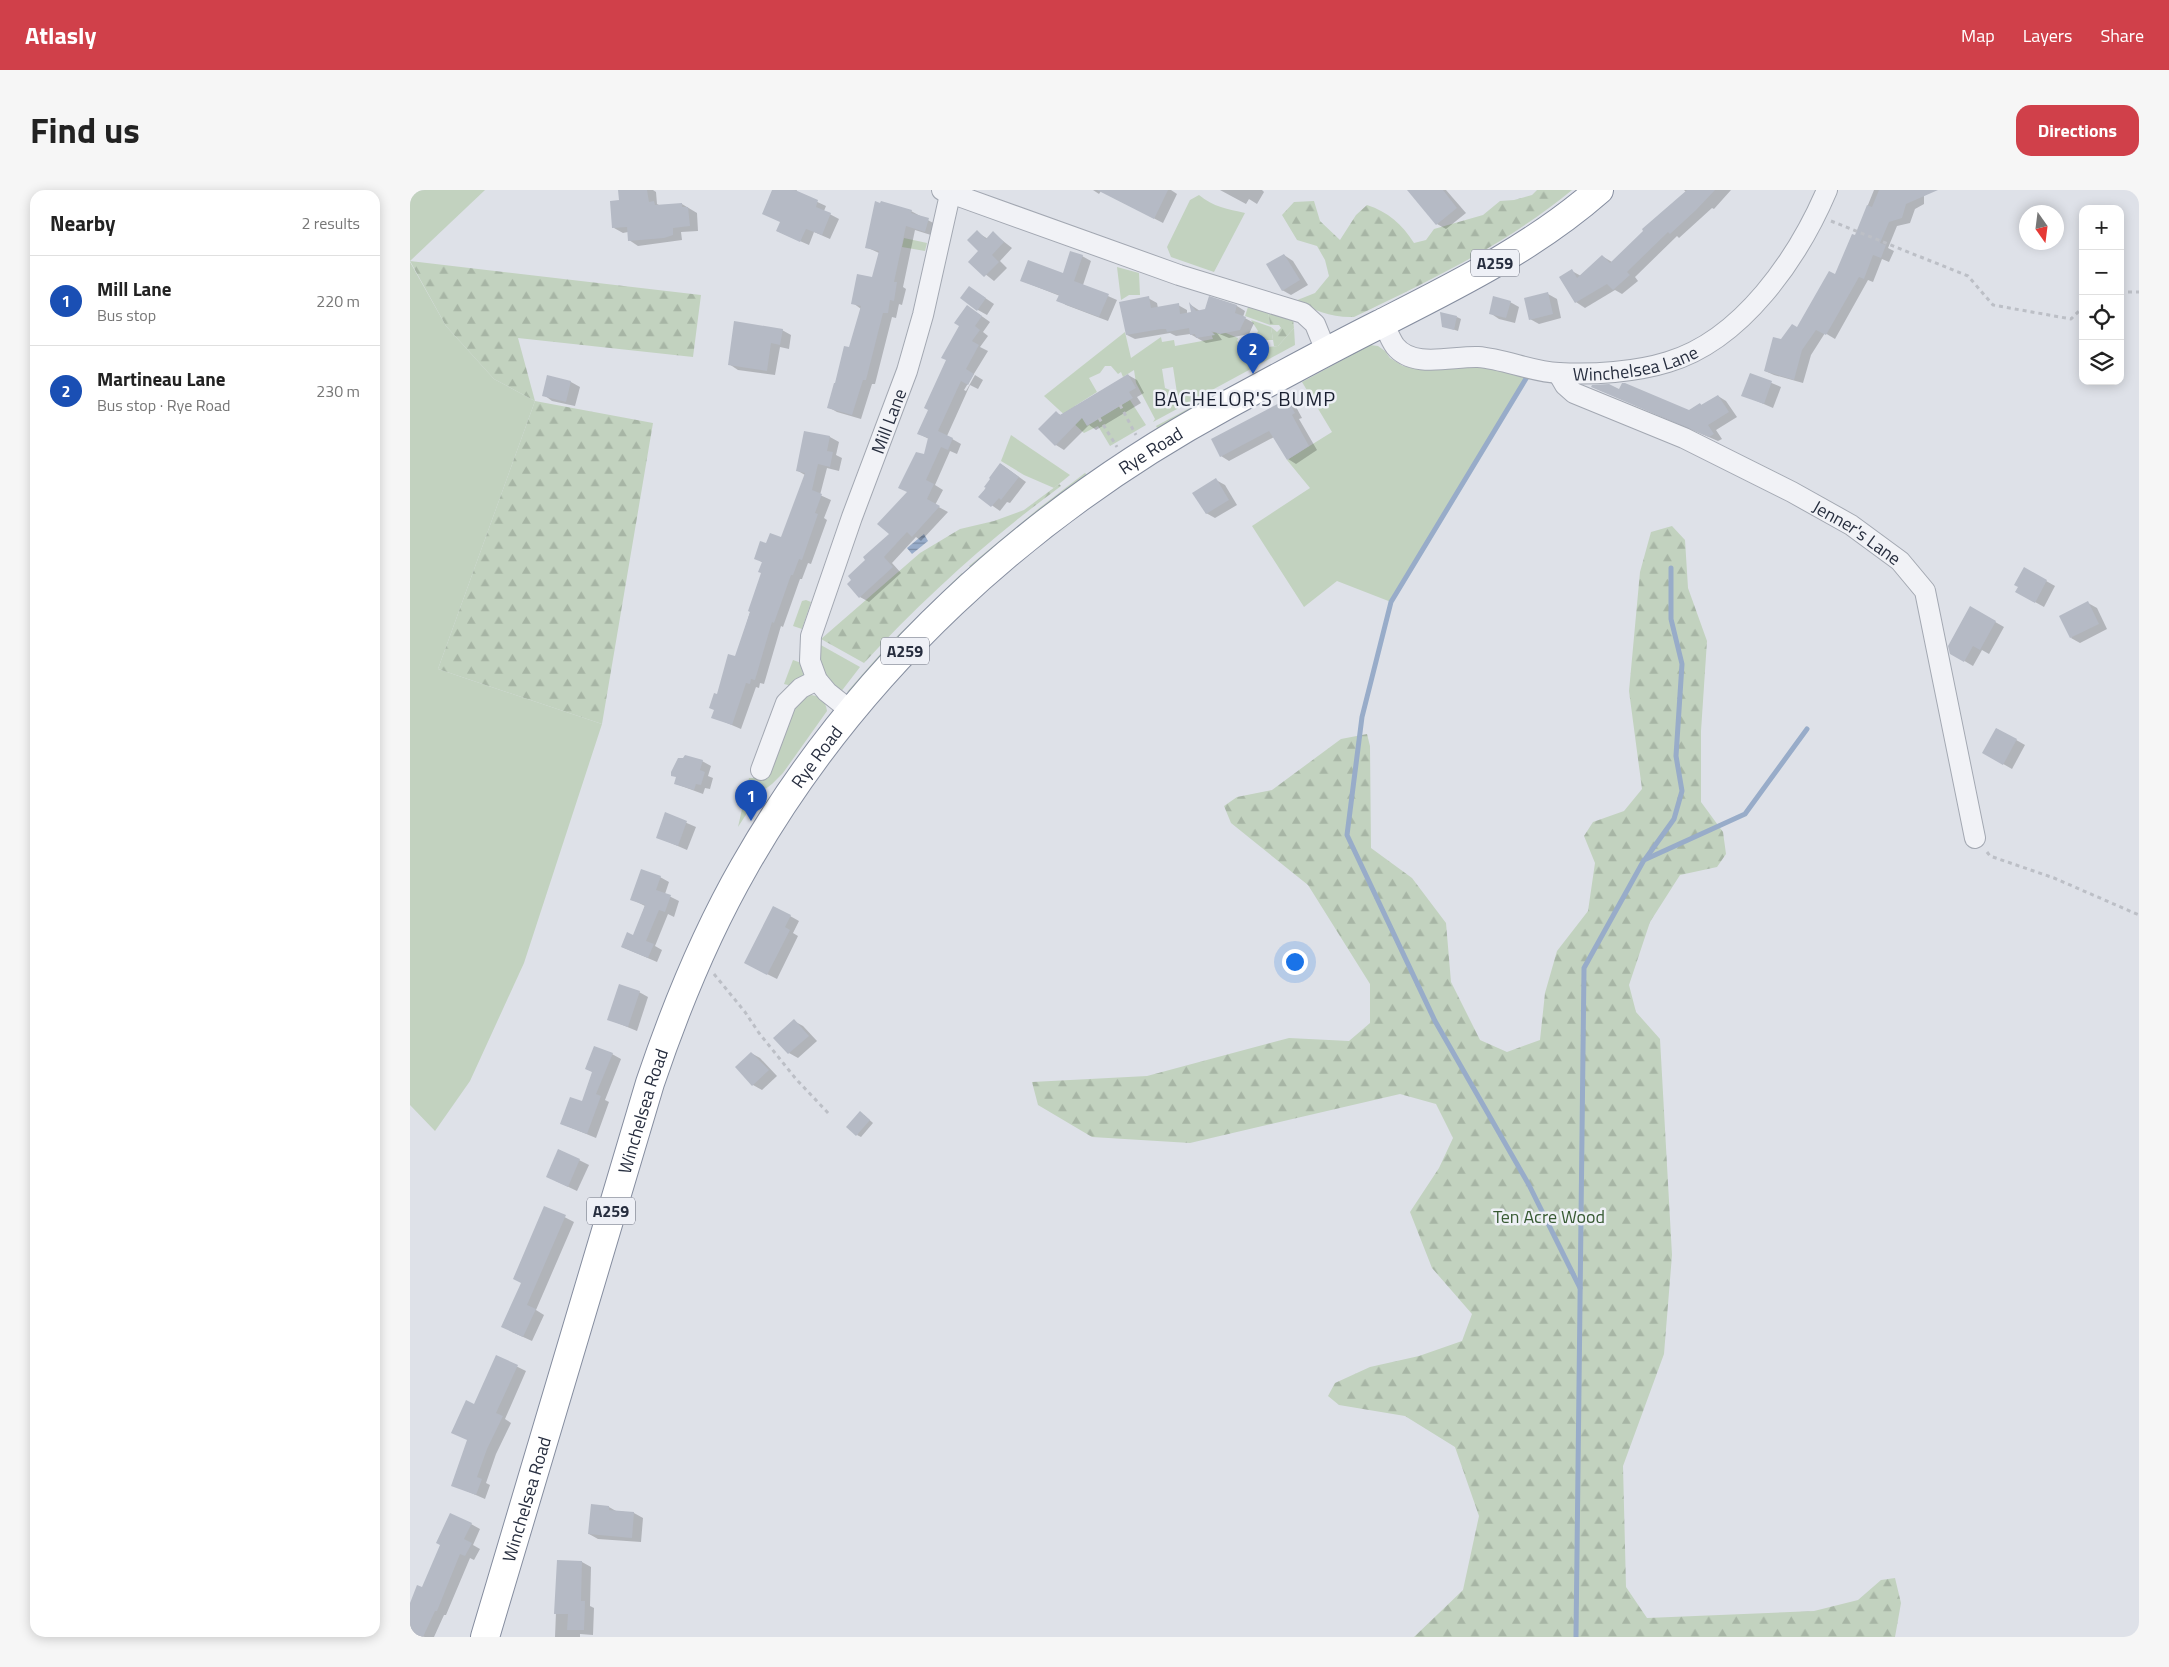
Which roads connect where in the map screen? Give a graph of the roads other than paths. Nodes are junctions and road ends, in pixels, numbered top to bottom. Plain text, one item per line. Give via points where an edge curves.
1 (1598, 190) edge
2 (1827, 190) edge
3 (948, 191) edge
4 (1383, 322) junction
5 (1326, 351) junction
6 (1558, 373) junction
7 (810, 646) joint
8 (817, 680) junction
9 (851, 710) junction
10 (761, 770) dead end
11 (783, 804) joint
12 (1975, 838) road end
13 (485, 1637) edge

1 - 4 highway, Rye Road / A259 via 1501,260
2 - 6 street, Winchelsea Lane via 1793,257 1758,300 1724,331 1698,349 1642,369
3 - 5 street via 1179,275 1303,313 1315,324
3 - 7 street, Mill Lane via 923,314 907,372 852,517
4 - 5 highway, Rye Road / A259
4 - 6 street, Winchelsea Lane via 1395,346 1415,359 1479,357
5 - 9 highway, Rye Road / A259 via 1161,443 1050,519 955,600
6 - 12 street, Jenner's Lane via 1574,393 1684,438 1792,492 1850,525 1900,561 1925,591
7 - 8 street, Rye Road via 810,661
8 - 9 street, Rye Road
8 - 10 street via 801,688 786,703
9 - 11 highway, Rye Road / A259
11 - 13 highway, Winchelsea Road / A259 via 741,872 681,997 650,1084

